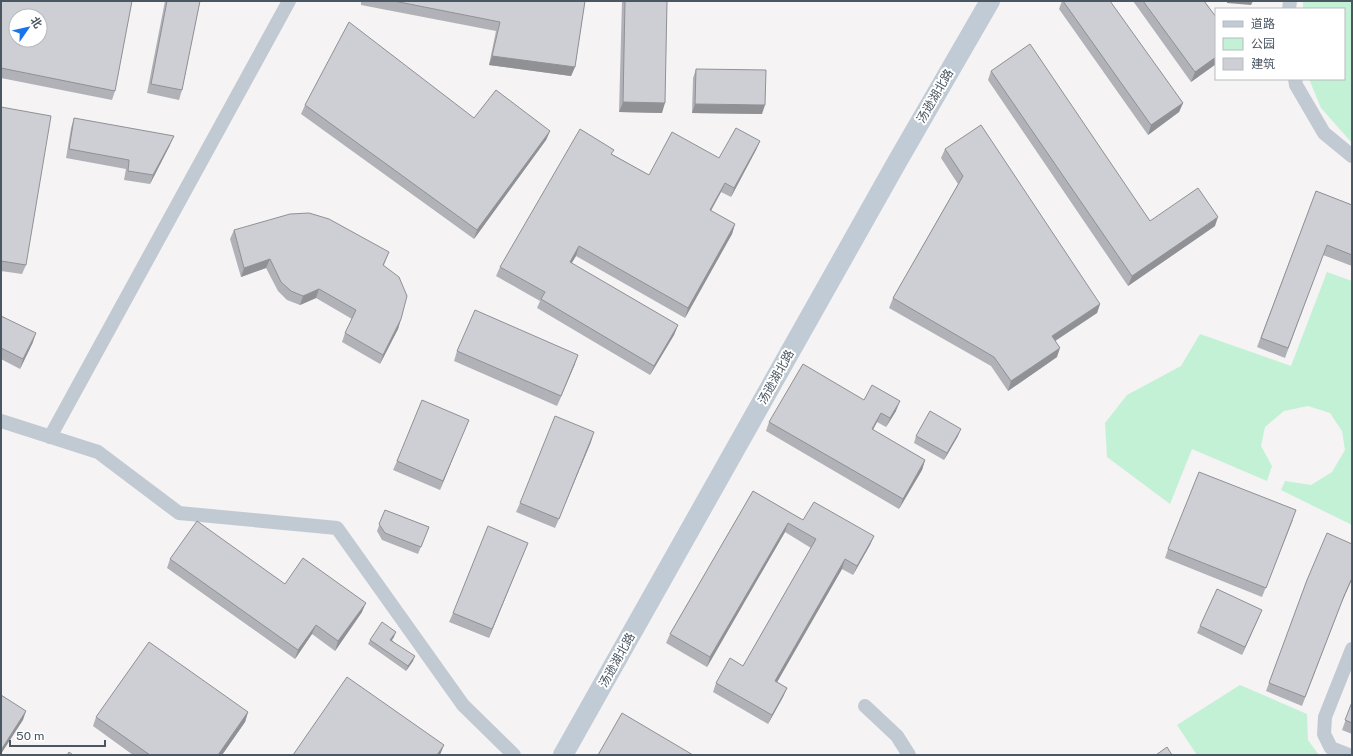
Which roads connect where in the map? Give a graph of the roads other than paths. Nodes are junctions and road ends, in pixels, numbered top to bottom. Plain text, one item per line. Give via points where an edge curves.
1 (289, 1) edge
2 (990, 1) edge
3 (1295, 80) edge
4 (1352, 156) edge
5 (1, 421) edge
6 (50, 437) junction
7 (1352, 649) edge
8 (866, 706) dead end
9 (514, 755) edge
10 (563, 755) edge
11 (908, 755) edge
12 (1349, 755) edge

1 - 6 street
2 - 10 main road, 汤逊湖北路
3 - 4 street via 1324,133
5 - 6 street
6 - 9 street via 98,452 179,513 337,528 463,705
7 - 12 street via 1325,717 1324,734 1331,748
8 - 11 street via 896,736

